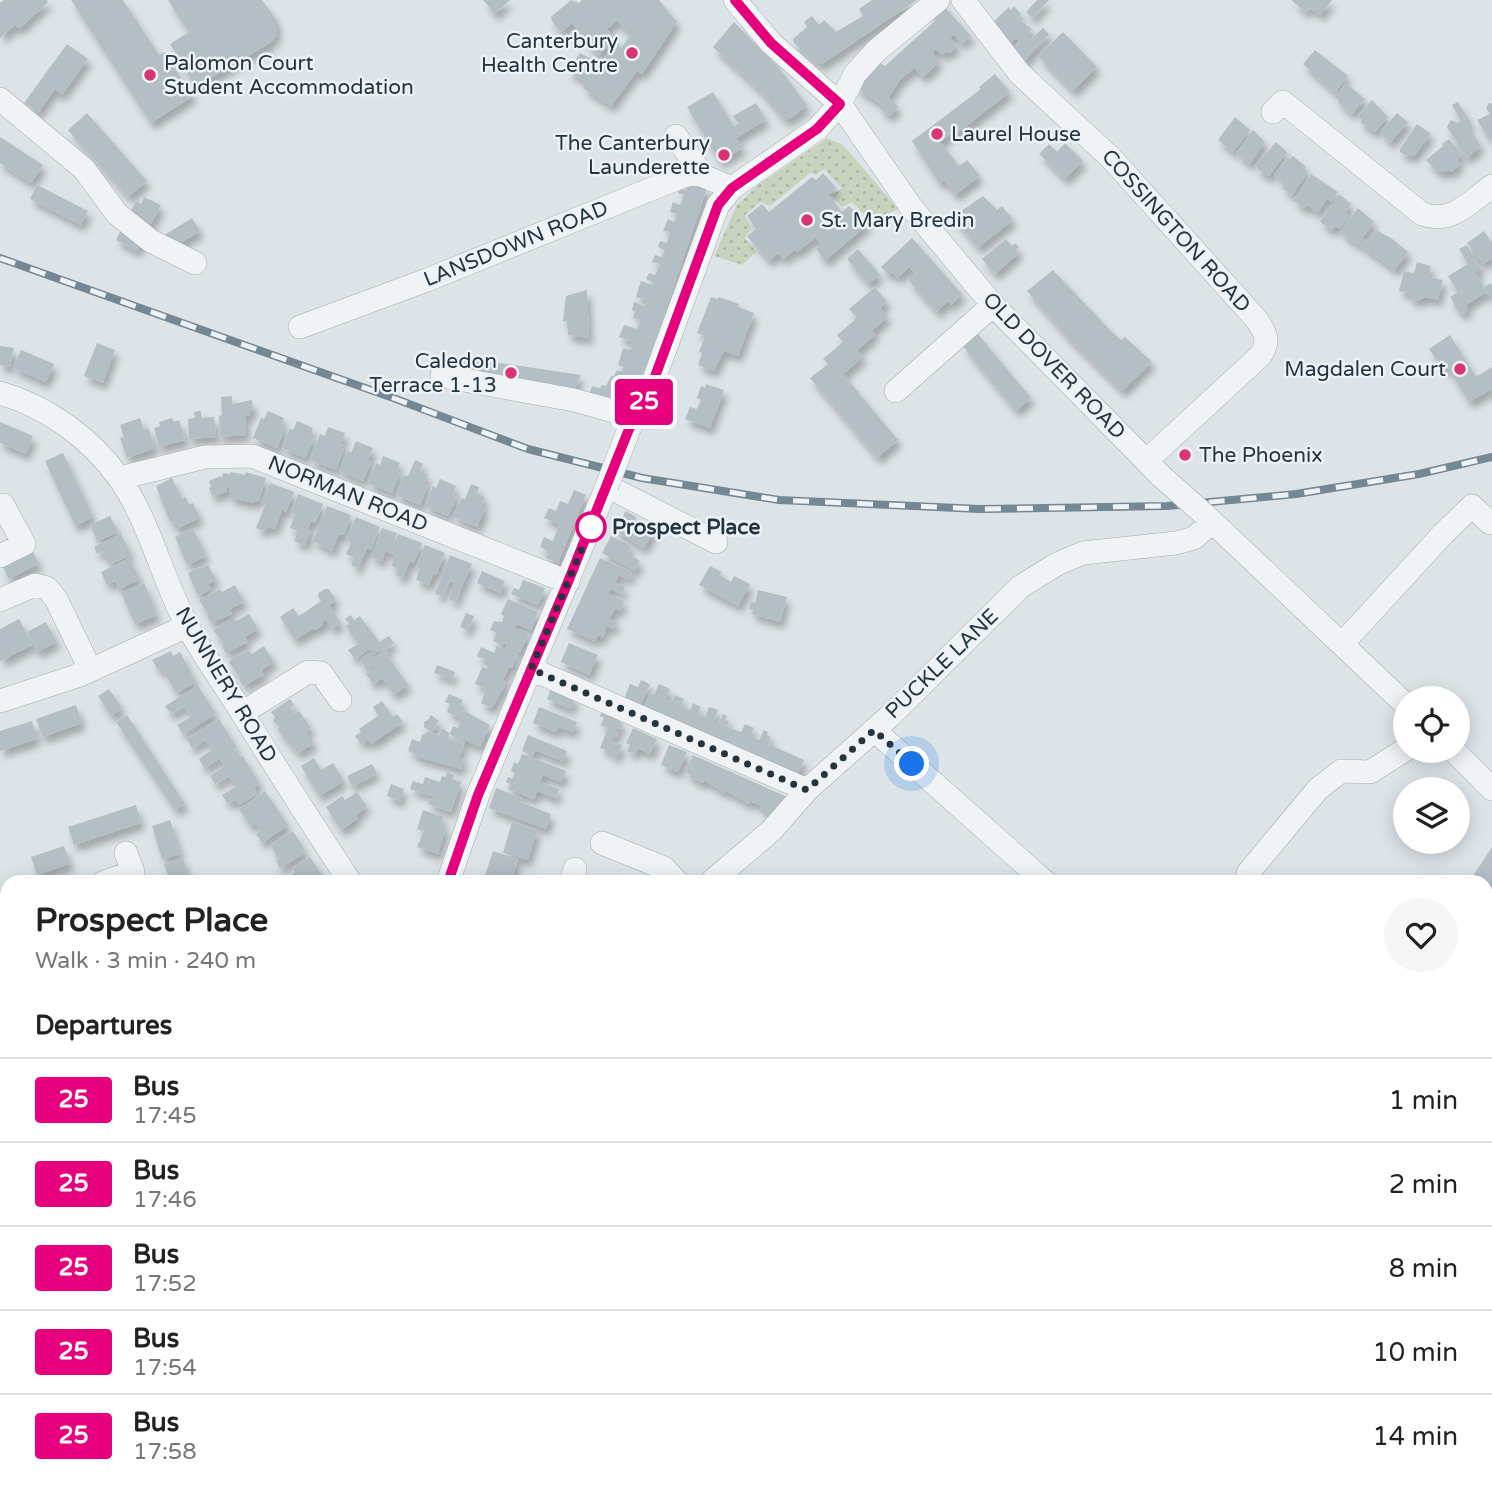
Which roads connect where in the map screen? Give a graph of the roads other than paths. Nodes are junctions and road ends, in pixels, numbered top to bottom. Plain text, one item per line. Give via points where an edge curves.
1 (735, 0) edge
2 (938, 0) edge
3 (963, 0) edge
4 (0, 99) edge
5 (840, 104) junction
6 (1273, 112) dead end
7 (676, 136) dead end
8 (696, 173) junction
9 (1492, 186) edge
10 (732, 188) junction
11 (195, 262) dead end
12 (993, 305) junction
13 (300, 327) dead end
14 (442, 376) dead end
15 (897, 391) dead end
16 (0, 393) edge
17 (632, 423) junction
18 (1154, 468) junction
19 (120, 478) junction
20 (607, 486) junction
21 (3, 505) dead end
22 (1208, 518) junction
23 (1490, 523) dead end
24 (712, 535) dead end
25 (0, 556) edge
26 (568, 582) junction
27 (0, 598) edge
28 (187, 626) junction
29 (1342, 644) junction
30 (90, 669) junction
31 (531, 669) junction
32 (339, 688) dead end
33 (1393, 693) edge
34 (0, 701) edge
35 (242, 713) junction
36 (874, 730) junction
37 (1393, 758) edge
38 (1466, 763) edge
39 (1492, 789) edge
40 (807, 790) junction
41 (602, 843) dead end
42 (126, 853) dead end
43 (1245, 874) edge
44 (124, 875) edge
45 (345, 875) edge
46 (450, 875) edge
47 (670, 875) edge
48 (720, 875) edge
49 (1037, 875) edge

1 - 5 street, OLD DOVER ROAD via 771,43
2 - 5 street via 876,51 855,74
3 - 18 street, COSSINGTON ROAD via 1020,74 1111,158 1265,332 1266,347 1260,356
4 - 11 street via 84,169 117,214 151,241
5 - 10 street via 817,129
5 - 12 street, OLD DOVER ROAD via 911,208
6 - 9 street via 1283,102 1431,218 1448,217
7 - 8 street
8 - 10 street
8 - 13 street, LANSDOWN ROAD
10 - 17 street via 718,205 649,393
12 - 15 street
12 - 18 street, OLD DOVER ROAD
14 - 17 street via 575,400
16 - 19 street, NUNNERY ROAD via 60,422 93,448
17 - 20 street, bridge
18 - 22 street, OLD DOVER ROAD, bridge
19 - 26 street, NORMAN ROAD via 205,457 252,456
19 - 28 street, NUNNERY ROAD
20 - 24 street
20 - 26 street
21 - 25 street via 24,544
22 - 29 street, OLD DOVER ROAD
22 - 36 street, PUCKLE LANE via 1194,538 1083,553 1020,587
23 - 29 street via 1472,506
26 - 31 street
27 - 30 street via 34,585 47,588
28 - 30 street
28 - 35 street, NUNNERY ROAD
29 - 33 street, OLD DOVER ROAD
30 - 34 street
31 - 40 street
31 - 46 street
32 - 35 street via 321,673 307,672
35 - 45 street, NUNNERY ROAD
36 - 40 street, PUCKLE LANE
36 - 49 street
37 - 43 street via 1370,772 1341,771 1318,789
38 - 39 street
40 - 48 street, PUCKLE LANE via 772,831
41 - 47 street via 664,868
42 - 44 street via 133,872

